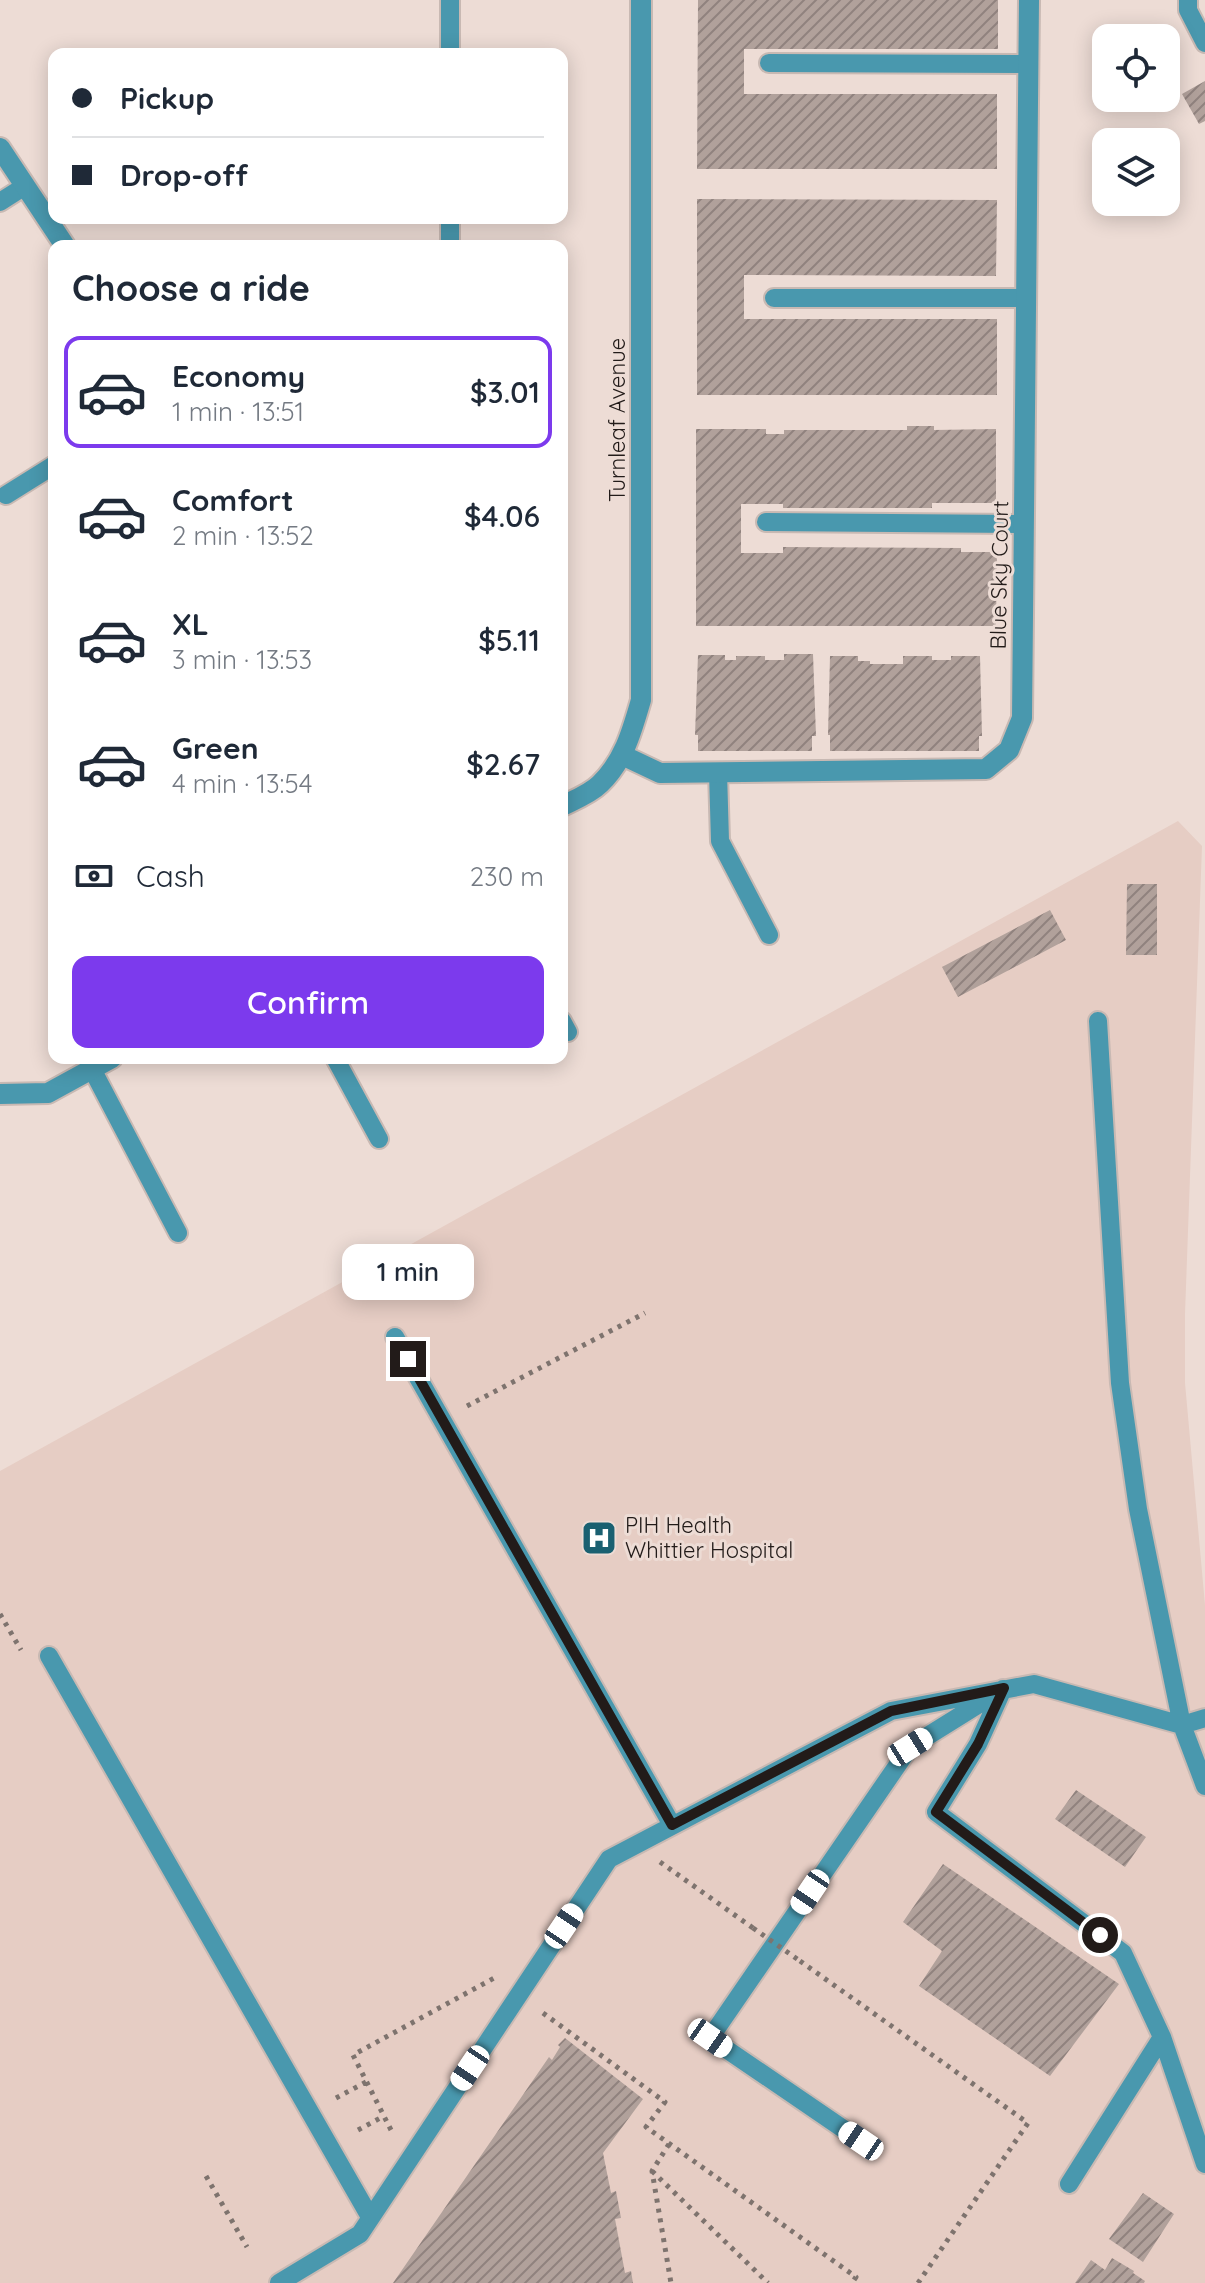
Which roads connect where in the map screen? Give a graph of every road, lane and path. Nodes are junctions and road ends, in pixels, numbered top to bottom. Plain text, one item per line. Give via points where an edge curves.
1 (450, 0) edge
2 (641, 0) edge
3 (1029, 0) edge
4 (1188, 0) edge
5 (1205, 43) edge
6 (450, 48) edge
7 (769, 63) dead end
8 (1029, 64) junction
9 (0, 148) edge
10 (25, 186) junction
11 (0, 202) edge
12 (48, 220) edge
13 (774, 298) dead end
14 (1026, 298) junction
15 (48, 469) edge
16 (6, 495) dead end
17 (766, 522) dead end
18 (1024, 524) junction
19 (622, 755) junction
20 (718, 772) junction
21 (568, 803) edge
22 (769, 935) dead end
23 (1098, 1021) dead end
24 (101, 1064) edge
25 (338, 1064) edge
26 (92, 1069) junction
27 (0, 1094) edge
28 (379, 1139) dead end
29 (178, 1233) dead end
30 (645, 1313) dead end
31 (395, 1337) dead end
32 (466, 1406) dead end
33 (49, 1656) dead end
34 (1004, 1688) junction
35 (1205, 1718) edge
36 (1182, 1725) junction
37 (1205, 1786) edge
38 (672, 1825) junction
39 (656, 1859) dead end
40 (499, 1975) dead end
41 (543, 2013) dead end
42 (1162, 2037) junction
43 (366, 2082) junction
44 (336, 2098) dead end
45 (384, 2116) junction
46 (358, 2130) dead end
47 (391, 2130) dead end
48 (861, 2141) dead end
49 (669, 2144) junction
50 (1205, 2164) edge
51 (652, 2171) junction
52 (206, 2176) dead end
53 (1069, 2184) dead end
54 (370, 2217) junction
55 (247, 2247) dead end
56 (279, 2283) edge
57 (671, 2283) edge
58 (768, 2283) edge
59 (852, 2283) edge
60 (918, 2283) edge

1 - 6 lane
2 - 19 street, Turnleaf Avenue via 641,700
3 - 8 street, Blue Sky Court
4 - 5 lane
7 - 8 lane
8 - 14 street, Blue Sky Court
9 - 10 street
10 - 11 lane
10 - 12 street
13 - 14 lane
14 - 18 street, Blue Sky Court
15 - 16 lane
17 - 18 lane
18 - 20 street, Blue Sky Court via 1022,718 1009,750 986,769
19 - 20 street, Blue Sky Court via 660,773
19 - 21 street, Turnleaf Avenue via 599,786
20 - 22 lane via 720,841
23 - 36 lane via 1120,1383 1138,1509
24 - 26 street
25 - 28 lane
26 - 27 street via 48,1093
26 - 29 lane
30 - 32 path
31 - 38 lane
33 - 54 lane
34 - 36 lane via 1034,1684
34 - 38 lane via 891,1711
34 - 42 lane via 978,1744 936,1812 1123,1953
34 - 48 lane via 910,1747 710,2038
35 - 36 lane
36 - 37 lane
38 - 54 lane via 609,1859
39 - 60 path, bridge via 1028,2123
40 - 43 path via 353,2055
41 - 49 path via 665,2102 646,2127
42 - 50 lane
42 - 53 lane
43 - 44 path
43 - 45 path
45 - 46 path
45 - 47 path
49 - 51 path
49 - 59 path via 856,2277
51 - 57 path
51 - 58 path
52 - 55 path
54 - 56 lane via 360,2234

